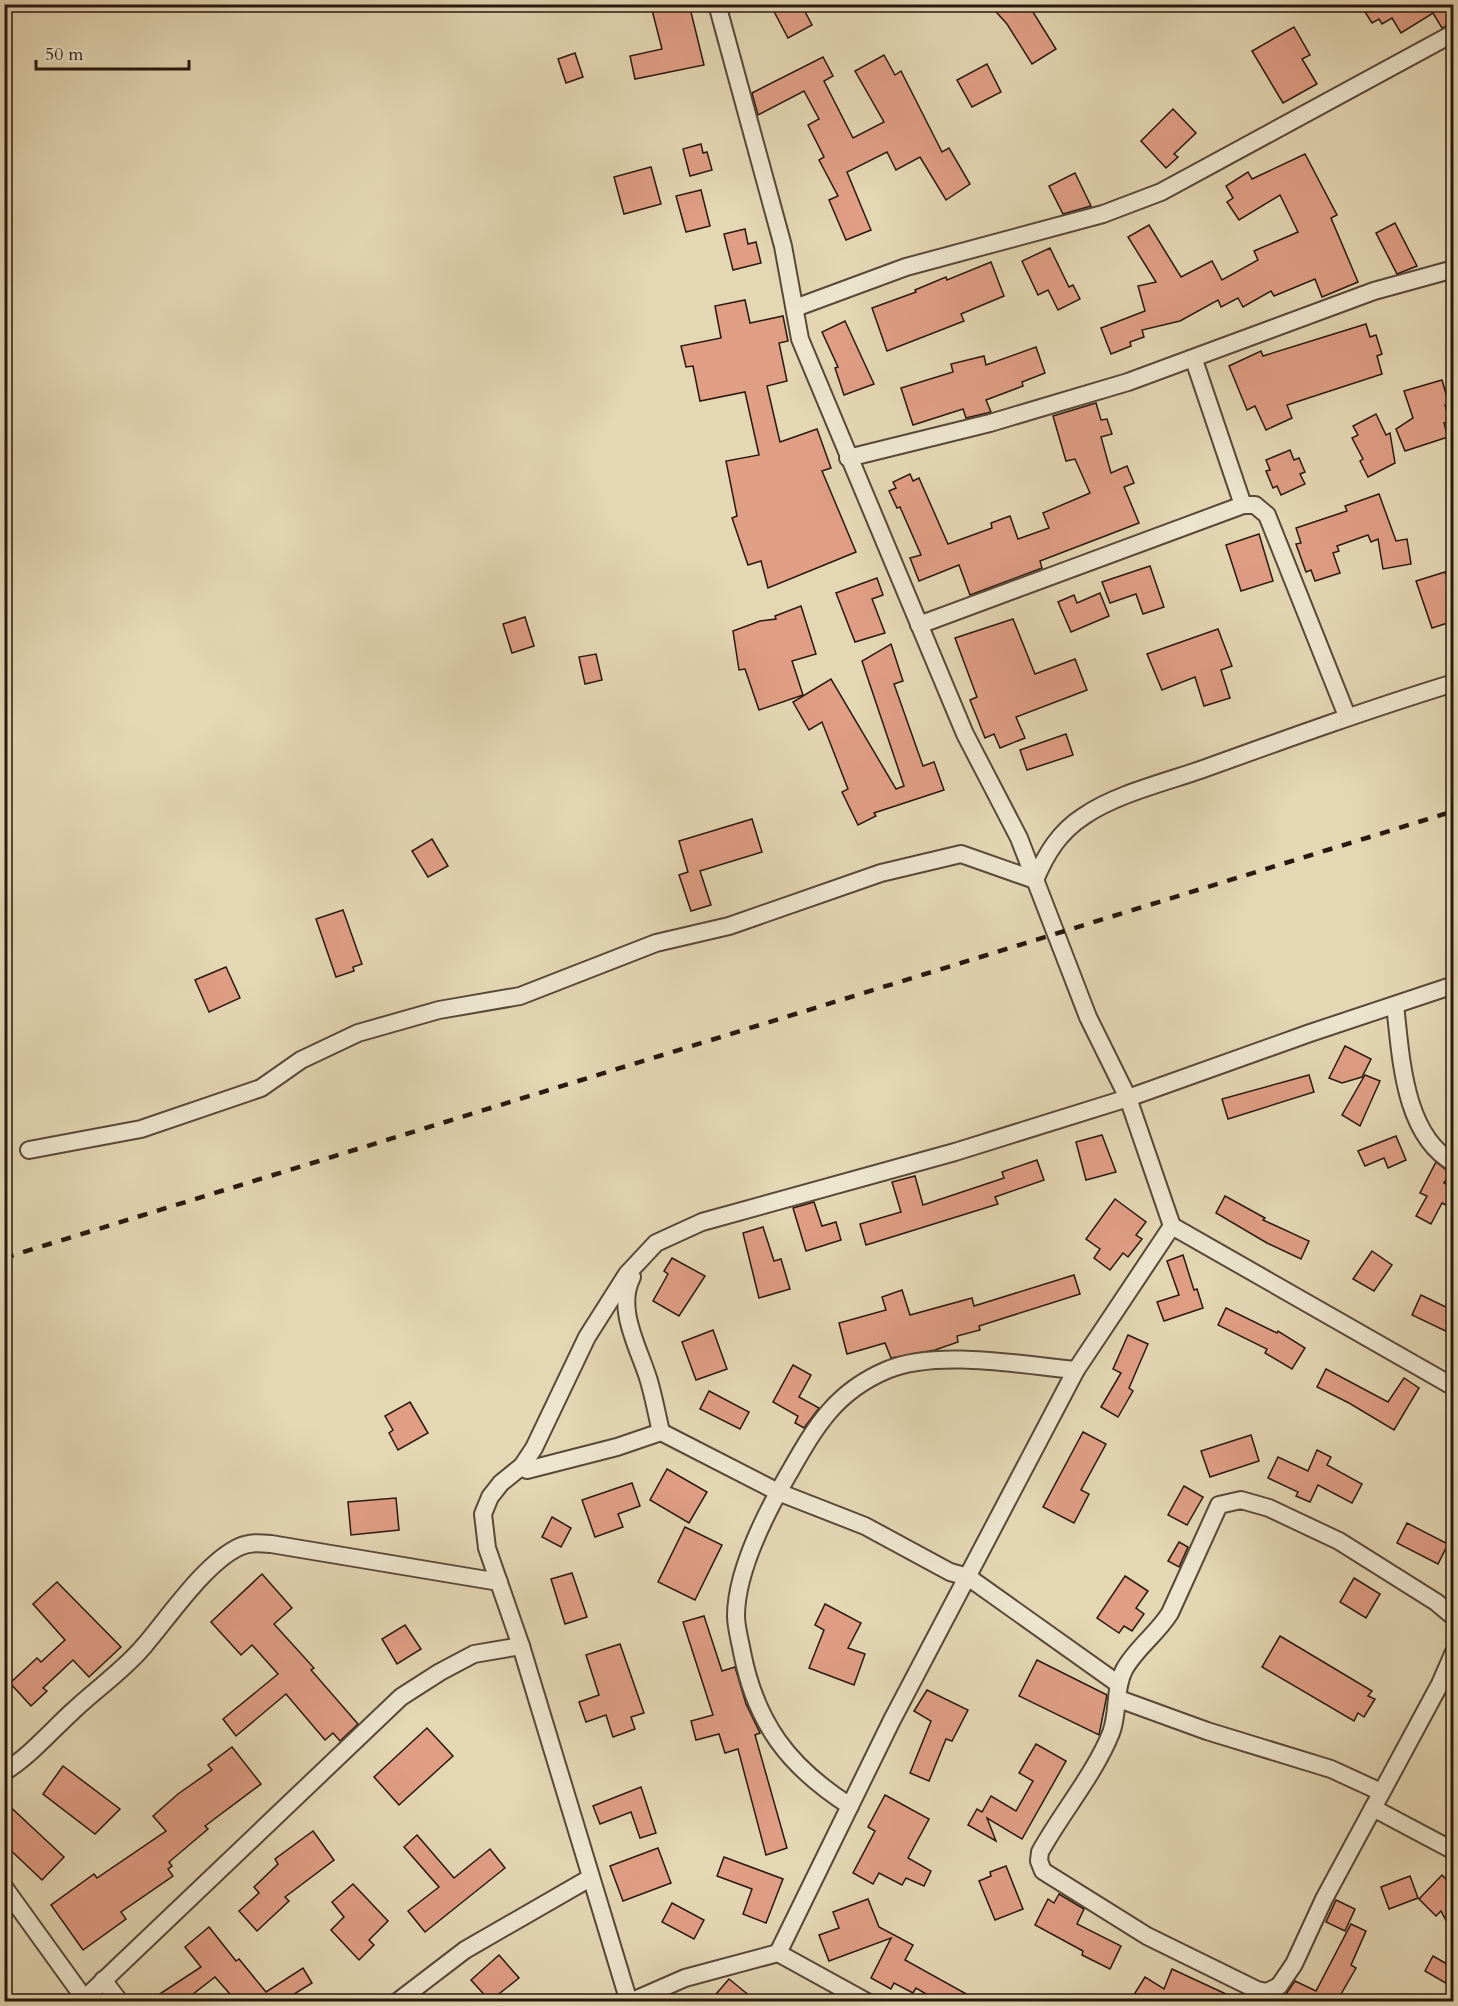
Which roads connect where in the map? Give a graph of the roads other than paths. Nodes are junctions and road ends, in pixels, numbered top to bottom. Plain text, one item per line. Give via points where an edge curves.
1 (717, 4) edge
2 (1454, 33) edge
3 (1454, 269) edge
4 (795, 308) junction
5 (1194, 360) junction
6 (848, 458) junction
7 (1243, 505) junction
8 (919, 625) junction
9 (1454, 683) edge
10 (1347, 716) junction
11 (1035, 880) junction
12 (1454, 986) edge
13 (1395, 1005) junction
14 (1128, 1098) junction
15 (29, 1150) dead end
16 (1454, 1162) edge
17 (1172, 1226) junction
18 (640, 1259) junction
19 (1076, 1370) junction
20 (1454, 1387) edge
21 (662, 1432) junction
22 (522, 1466) junction
23 (778, 1492) junction
24 (968, 1576) junction
25 (499, 1582) junction
26 (1454, 1617) edge
27 (520, 1646) junction
28 (1454, 1652) edge
29 (1118, 1691) junction
30 (4, 1772) edge
31 (1381, 1792) junction
32 (850, 1806) junction
33 (1372, 1808) junction
34 (1454, 1851) edge
35 (590, 1878) junction
36 (4, 1887) edge
37 (778, 1953) junction
38 (103, 1980) junction
39 (82, 2000) edge
40 (120, 2001) edge
41 (397, 2001) edge
42 (630, 2001) edge
43 (867, 2001) edge

1 - 4 street via 783,246
2 - 4 street via 1161,192 1103,214 906,267
3 - 5 street via 1374,291
4 - 6 street via 800,339
5 - 6 street via 990,423
5 - 7 street
6 - 8 street
7 - 8 street
7 - 10 street via 1255,505 1267,515
8 - 11 street via 965,734 1019,838
9 - 10 street
10 - 11 street via 1086,814 1047,852
11 - 14 street via 1088,1017
11 - 15 street via 961,854 881,873 729,926 656,944 520,996 439,1010 358,1033 301,1060 261,1088 141,1129
12 - 13 street
13 - 14 street
13 - 16 street via 1405,1086 1416,1118 1430,1141
14 - 17 street
14 - 18 street via 943,1155 702,1222 656,1243
17 - 19 street
17 - 20 street
18 - 21 street via 627,1285 626,1297 631,1329
18 - 22 street via 587,1337 561,1397
19 - 23 street via 928,1359 888,1370 849,1391 824,1414
19 - 24 street
21 - 22 street via 551,1465 527,1470
21 - 23 street
22 - 25 street via 489,1497 483,1514 487,1548
23 - 24 street via 865,1526 950,1572
23 - 32 street via 746,1562 736,1616 747,1675 770,1732 792,1762
24 - 29 street
24 - 32 street
25 - 27 street
25 - 30 street via 271,1544 254,1542 239,1547 175,1606 122,1669
26 - 29 street via 1339,1541 1269,1508 1241,1500 1227,1502 1213,1515 1170,1613 1135,1654
27 - 35 street
27 - 38 street via 474,1654 401,1697
28 - 31 street
29 - 31 street via 1207,1731 1331,1769
29 - 33 street via 1112,1731 1040,1852 1043,1871 1147,1936 1257,1990 1267,1992 1279,1986 1294,1964
31 - 33 street
32 - 37 street
33 - 34 street
35 - 41 street via 465,1950
35 - 42 street
36 - 39 street
37 - 42 street via 685,1978
37 - 43 street
38 - 39 street
38 - 40 street

